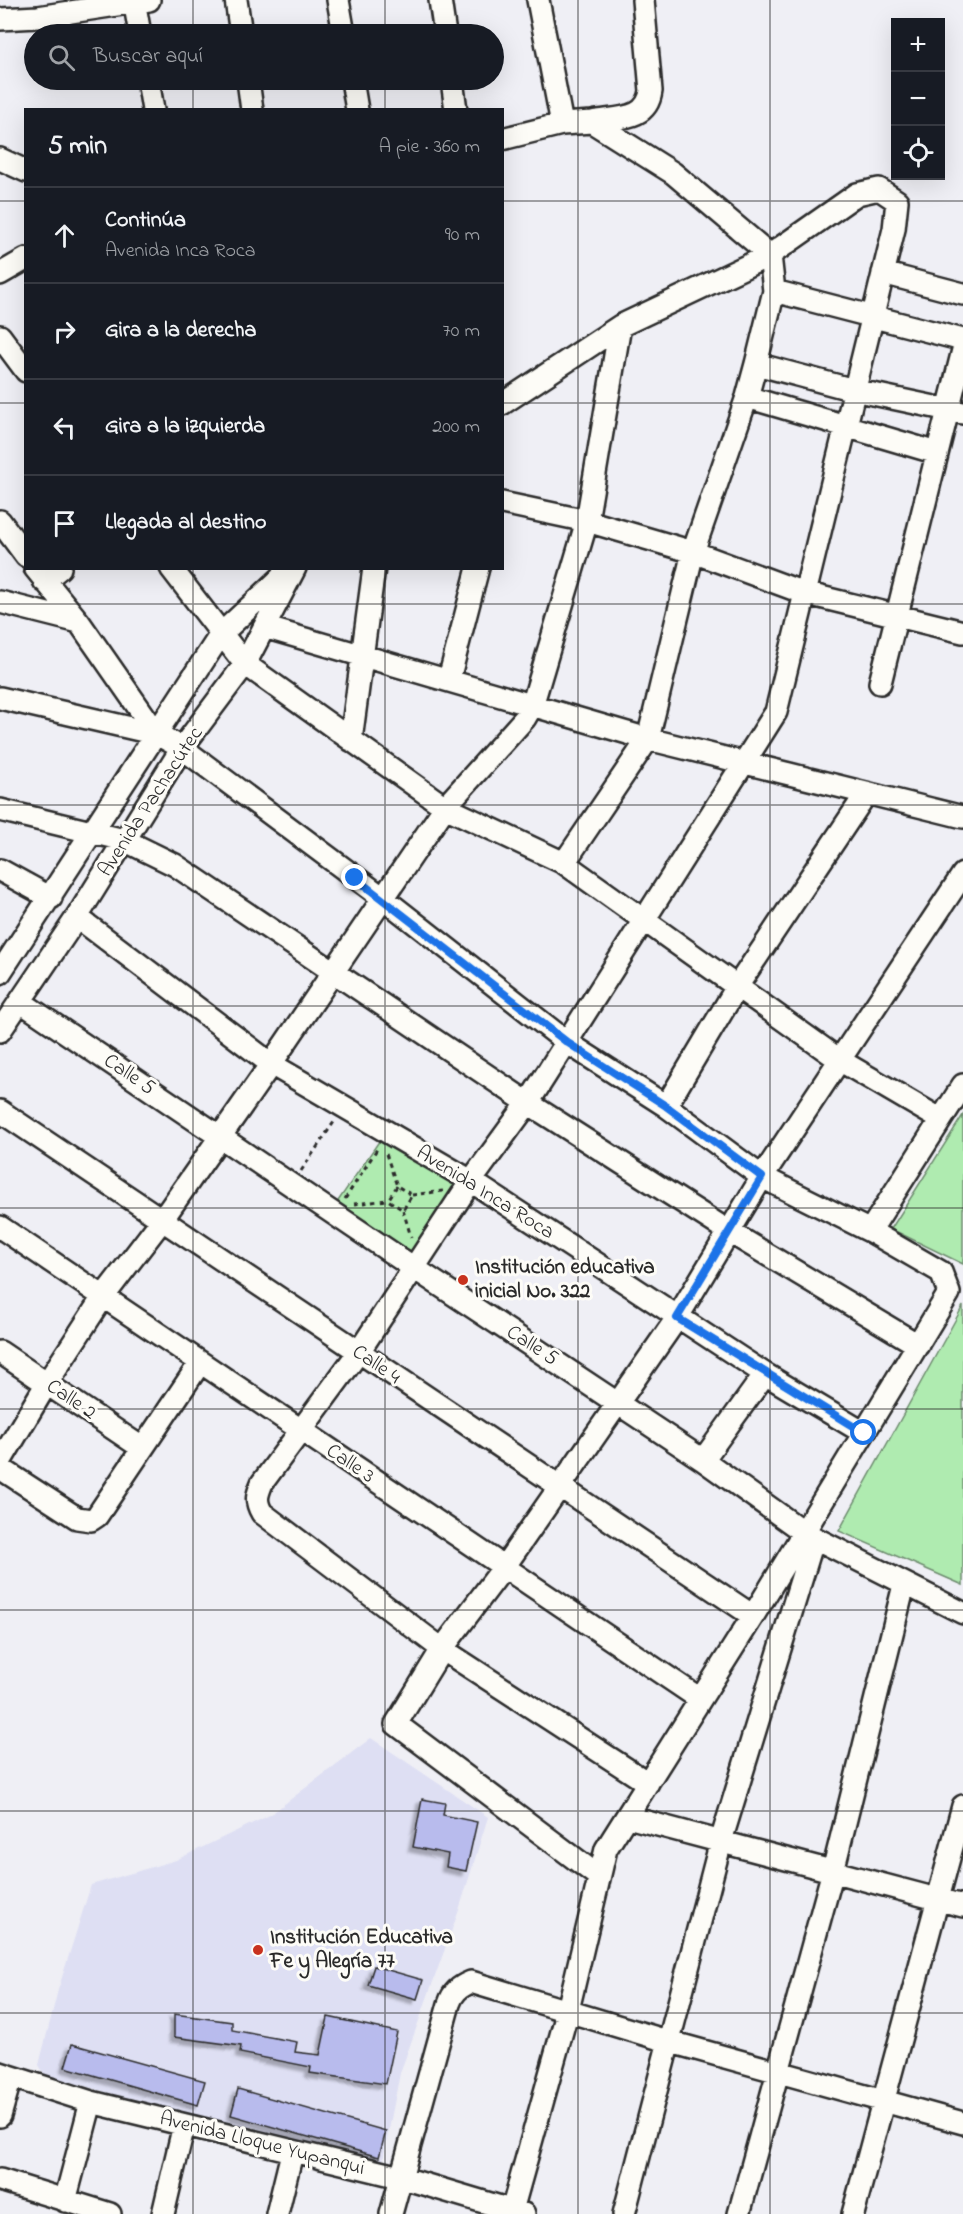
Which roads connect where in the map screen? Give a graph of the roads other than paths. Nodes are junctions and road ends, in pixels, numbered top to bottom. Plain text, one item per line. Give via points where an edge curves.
1 (236, 0) edge
2 (338, 0) edge
3 (440, 0) edge
4 (538, 0) edge
5 (643, 0) edge
6 (139, 1) edge
7 (36, 9) edge
8 (0, 19) edge
9 (140, 24) edge
10 (240, 24) edge
11 (342, 24) edge
12 (444, 24) edge
13 (150, 90) edge
14 (249, 90) edge
15 (354, 90) edge
16 (453, 90) edge
17 (153, 108) edge
18 (252, 108) edge
19 (357, 108) edge
20 (456, 108) edge
21 (592, 122) junction
22 (562, 124) junction
23 (504, 138) edge
24 (0, 159) edge
25 (24, 171) edge
26 (770, 255) junction
27 (24, 261) edge
28 (883, 273) junction
29 (0, 274) edge
30 (774, 291) junction
31 (963, 294) edge
32 (872, 316) junction
33 (620, 326) junction
34 (0, 336) edge
35 (963, 340) edge
36 (963, 350) edge
37 (756, 364) junction
38 (24, 368) edge
39 (854, 390) junction
40 (747, 397) junction
41 (504, 403) edge
42 (955, 412) edge
43 (845, 427) junction
44 (938, 453) junction
45 (504, 503) edge
46 (0, 521) edge
47 (587, 521) junction
48 (693, 552) junction
49 (24, 553) edge
50 (173, 570) edge
51 (291, 570) edge
52 (292, 570) edge
53 (374, 570) edge
54 (477, 570) edge
55 (46, 573) edge
56 (804, 593) junction
57 (0, 602) edge
58 (898, 616) junction
59 (79, 622) junction
60 (264, 627) junction
61 (963, 632) edge
62 (221, 634) junction
63 (361, 656) junction
64 (245, 664) junction
65 (449, 679) junction
66 (880, 684) dead end
67 (0, 699) edge
68 (532, 705) junction
69 (157, 734) junction
70 (648, 739) junction
71 (351, 740) junction
72 (182, 748) junction
73 (745, 762) junction
74 (866, 794) junction
75 (445, 807) junction
76 (0, 810) edge
77 (963, 817) edge
78 (91, 832) junction
79 (124, 840) junction
80 (564, 863) junction
81 (0, 870) edge
82 (963, 874) edge
83 (51, 898) junction
84 (383, 898) junction
85 (77, 917) junction
86 (645, 922) junction
87 (0, 973) edge
88 (333, 973) junction
89 (738, 985) junction
90 (21, 1002) junction
91 (0, 1031) edge
92 (568, 1043) junction
93 (841, 1061) junction
94 (271, 1064) junction
95 (963, 1085) edge
96 (528, 1103) junction
97 (666, 1106) junction
98 (0, 1111) edge
99 (940, 1119) junction
100 (219, 1136) junction
101 (762, 1177) junction
102 (471, 1181) junction
103 (162, 1220) junction
104 (0, 1227) edge
105 (728, 1231) junction
106 (870, 1232) junction
107 (414, 1268) junction
108 (103, 1297) junction
109 (677, 1318) junction
110 (918, 1345) junction
111 (0, 1352) edge
112 (358, 1353) junction
113 (200, 1363) junction
114 (765, 1374) junction
115 (47, 1383) junction
116 (618, 1402) junction
117 (302, 1432) junction
118 (864, 1433) junction
119 (142, 1448) junction
120 (703, 1460) junction
121 (0, 1462) edge
122 (0, 1468) edge
123 (558, 1486) junction
124 (809, 1535) junction
125 (504, 1567) junction
126 (904, 1585) junction
127 (963, 1613) edge
128 (753, 1616) junction
129 (442, 1649) junction
130 (700, 1699) junction
131 (648, 1783) junction
132 (963, 1806) edge
133 (628, 1816) junction
134 (721, 1841) junction
135 (833, 1871) junction
136 (598, 1876) junction
137 (940, 1900) junction
138 (963, 1906) edge
139 (568, 2010) junction
140 (667, 2041) junction
141 (778, 2072) junction
142 (6, 2075) edge
143 (884, 2101) junction
144 (91, 2102) junction
145 (0, 2116) edge
146 (963, 2123) edge
147 (184, 2125) junction
148 (292, 2153) junction
149 (400, 2178) junction
150 (0, 2180) edge
151 (65, 2201) junction
152 (516, 2213) edge
153 (110, 2214) edge
154 (163, 2214) edge
155 (277, 2214) edge
156 (391, 2214) edge
157 (624, 2214) edge
158 (739, 2214) edge
159 (853, 2214) edge

1 - 10 street
2 - 11 street
3 - 12 street
4 - 22 street
5 - 21 street via 649,103 642,112
6 - 7 street
6 - 9 street
7 - 8 street
13 - 17 street
14 - 18 street
15 - 19 street
16 - 20 street
21 - 22 street
21 - 26 street via 673,173
22 - 23 street
24 - 25 street
26 - 28 street via 857,194 879,189 891,195 898,208
26 - 30 street
26 - 33 street
27 - 29 street
28 - 31 street
28 - 32 street
30 - 32 street
30 - 37 street
32 - 35 street
32 - 39 street
33 - 41 street
33 - 47 street
34 - 38 street
36 - 42 street
37 - 39 street
37 - 40 street
39 - 42 street
39 - 43 street
40 - 43 street
40 - 48 street
42 - 44 street
43 - 44 street
43 - 56 street
44 - 58 street
45 - 47 street
46 - 49 street
47 - 48 street
47 - 68 street
48 - 56 street
48 - 70 street
50 - 62 street
51 - 62 street, Avenida Pachacútec
52 - 60 street, Avenida Pachacútec
53 - 63 street
54 - 65 street
55 - 59 street
56 - 58 street
56 - 73 street via 776,712
57 - 59 street
58 - 61 street
58 - 66 street
59 - 69 street
60 - 63 street
60 - 64 street, Avenida Pachacútec
62 - 64 street
62 - 69 street, Avenida Pachacútec
63 - 65 street
63 - 71 street
64 - 71 street
64 - 72 street, Avenida Pachacútec
65 - 68 street
67 - 69 street
68 - 70 street
68 - 75 street
69 - 72 street
69 - 78 street, Avenida Pachacútec
70 - 73 street
70 - 80 street
71 - 75 street
72 - 79 street, Avenida Pachacútec
72 - 84 street
73 - 74 street
73 - 86 street
74 - 77 street
74 - 89 street
75 - 80 street
75 - 84 street
76 - 78 street
78 - 79 street
78 - 83 street, Avenida Pachacútec
79 - 85 street, Avenida Pachacútec
79 - 88 street via 175,865
80 - 86 street
81 - 83 street
82 - 93 street
83 - 87 street, Avenida Pachacútec
84 - 88 street
84 - 92 street
85 - 90 street, Avenida Pachacútec
85 - 94 street, Avenida Inca Roca
86 - 89 street
86 - 92 street
88 - 94 street
88 - 96 street
89 - 93 street
89 - 97 street
90 - 91 street, Avenida Pachacútec
90 - 100 street, Calle 5
92 - 96 street
92 - 97 street
93 - 99 street
93 - 101 street
94 - 100 street
94 - 102 street, Avenida Inca Roca
95 - 99 street
96 - 102 street
96 - 105 street
97 - 101 street
98 - 103 street, Calle 4
99 - 106 street
100 - 103 street
100 - 107 street, Calle 5
101 - 105 street
101 - 106 street
102 - 107 street
102 - 109 street, Avenida Inca Roca
103 - 108 street
103 - 112 street, Calle 4
104 - 108 street, Calle 3
105 - 109 street
105 - 110 street
106 - 110 street via 941,1272 947,1284 949,1293
107 - 112 street
107 - 116 street, Calle 5
108 - 113 street, Calle 3
108 - 115 street
109 - 114 street, Avenida Inca Roca
109 - 116 street
110 - 118 street
111 - 115 street, Calle 2
112 - 117 street
112 - 123 street, Calle 4
113 - 117 street, Calle 3
113 - 119 street
114 - 118 street, Avenida Inca Roca
114 - 120 street
115 - 119 street, Calle 2
115 - 121 street
116 - 120 street, Calle 5
116 - 123 street
117 - 125 street, Calle 3
117 - 129 street via 262,1483 256,1503 262,1513
118 - 124 street
119 - 122 street via 96,1516 84,1521
120 - 124 street, Calle 5
123 - 125 street
123 - 128 street, Calle 4
124 - 126 street, Calle 5
124 - 128 street
124 - 134 street
125 - 129 street
125 - 130 street, Calle 3
126 - 127 street, Calle 5
126 - 135 street
128 - 130 street
129 - 131 street
129 - 136 street via 396,1724
130 - 131 street
131 - 133 street
132 - 137 street
133 - 134 street
133 - 136 street via 606,1849
134 - 135 street
134 - 140 street
135 - 137 street
135 - 141 street
136 - 139 street
137 - 138 street
137 - 143 street
139 - 140 street
139 - 149 street via 471,1982 452,1995
139 - 152 street
140 - 141 street
140 - 157 street
141 - 143 street
141 - 158 street
142 - 144 street, Avenida Lloque Yupanqui
142 - 145 street
143 - 146 street
143 - 159 street
144 - 147 street, Avenida Lloque Yupanqui
144 - 151 street
147 - 148 street, Avenida Lloque Yupanqui
147 - 154 street
148 - 149 street, Avenida Lloque Yupanqui
148 - 155 street
149 - 152 street, Avenida Lloque Yupanqui
149 - 156 street
150 - 151 street
151 - 153 street

